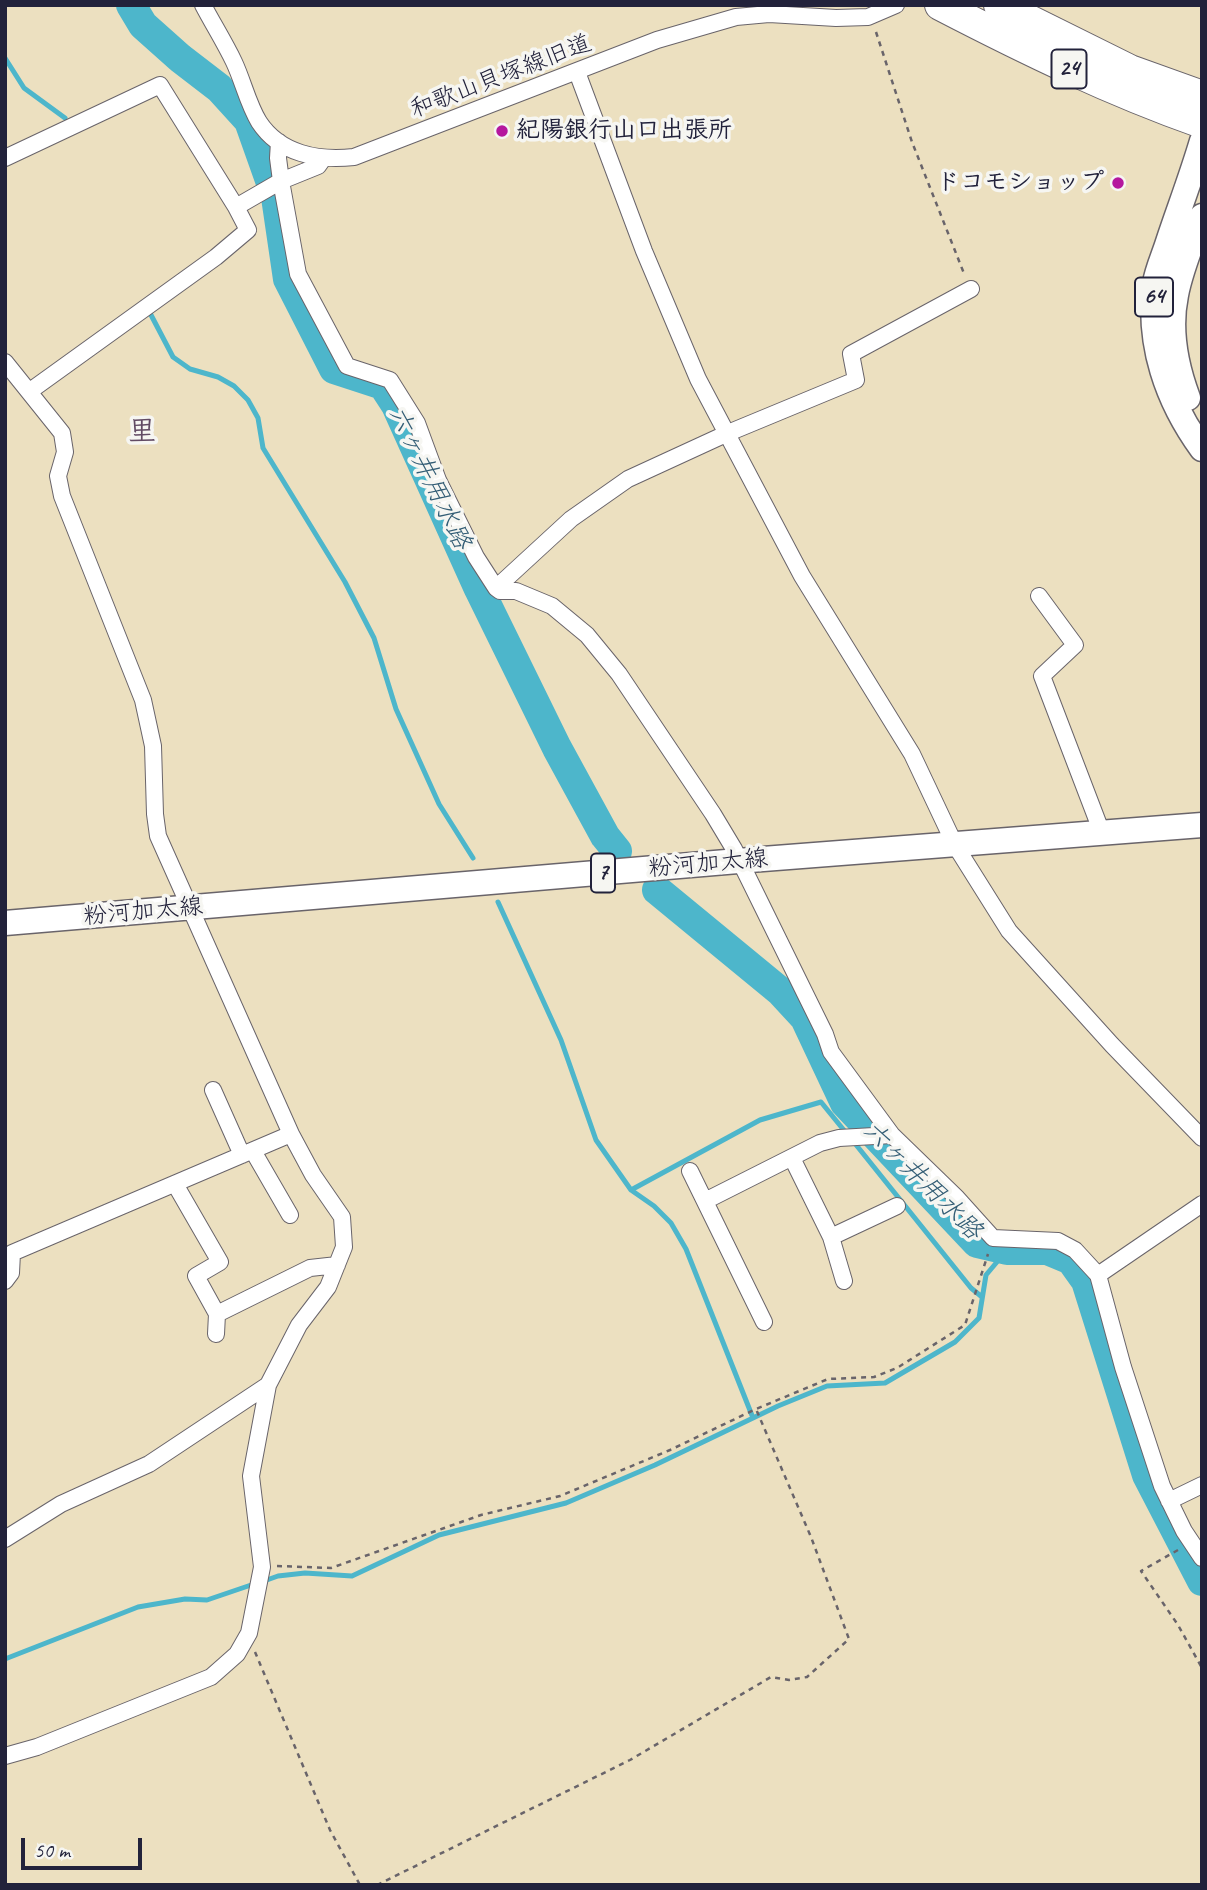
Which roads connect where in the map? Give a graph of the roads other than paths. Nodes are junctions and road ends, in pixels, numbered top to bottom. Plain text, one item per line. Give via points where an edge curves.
1 (203, 5) edge
2 (896, 5) edge
3 (940, 5) edge
4 (999, 5) edge
5 (577, 72) junction
6 (1202, 96) edge
7 (1202, 123) edge
8 (1202, 141) edge
9 (279, 142) junction
10 (5, 158) edge
11 (323, 159) junction
12 (281, 181) junction
13 (236, 207) junction
14 (1202, 216) edge
15 (971, 289) road end
16 (5, 362) edge
17 (30, 391) junction
18 (1202, 421) edge
19 (728, 433) junction
20 (1202, 449) edge
21 (496, 588) junction
22 (1039, 596) dead end
23 (1200, 829) edge
24 (1102, 833) junction
25 (955, 845) junction
26 (741, 861) junction
27 (189, 908) junction
28 (5, 923) edge
29 (213, 1090) dead end
30 (291, 1134) junction
31 (892, 1135) junction
32 (1202, 1138) edge
33 (248, 1153) junction
34 (792, 1158) junction
35 (690, 1171) dead end
36 (175, 1184) junction
37 (705, 1202) junction
38 (1202, 1204) edge
39 (897, 1206) dead end
40 (290, 1215) dead end
41 (831, 1237) junction
42 (337, 1265) junction
43 (1098, 1275) junction
44 (5, 1280) edge
45 (844, 1280) dead end
46 (217, 1314) junction
47 (764, 1322) dead end
48 (216, 1334) dead end
49 (268, 1385) junction
50 (1202, 1485) edge
51 (1169, 1501) junction
52 (5, 1539) edge
53 (1202, 1558) edge
54 (5, 1756) edge

1 - 9 street, 和歌山貝塚線旧道 via 235,63 259,122
2 - 5 street, 和歌山貝塚線旧道 via 868,17 769,13 736,17 657,40
3 - 7 highway, 24 via 1050,60
4 - 6 highway, 24 via 1130,70
5 - 11 street, 和歌山貝塚線旧道 via 354,157
5 - 19 street via 644,251 698,379
8 - 20 main road, 64 via 1155,282 1154,323 1160,369 1188,430
9 - 11 street, 和歌山貝塚線旧道
9 - 12 street
10 - 13 street via 160,85
11 - 12 street via 318,166
12 - 13 street
12 - 21 street via 298,274 337,349 347,366 390,380 417,423 438,480
13 - 17 street via 248,230
14 - 18 main road, 64 via 1175,295 1173,335 1180,375
15 - 19 street via 851,354 856,380
16 - 17 street
17 - 27 street via 62,433 65,452 58,476 62,496 143,699 153,746 158,836
19 - 21 street via 628,479 571,519
19 - 25 street via 802,576 912,754
21 - 26 street via 533,596 587,635 626,685
22 - 24 street via 1075,645 1042,676
23 - 24 main road, 粉河加太線 / 7
24 - 25 main road, 粉河加太線 / 7
25 - 26 main road, 粉河加太線 / 7
25 - 32 street via 1009,931
26 - 27 main road, 粉河加太線 / 7
26 - 31 street via 831,1052
27 - 28 main road, 粉河加太線 / 7
27 - 30 street
29 - 33 street
30 - 33 street
30 - 42 street via 342,1217 344,1247
31 - 34 street via 820,1143
31 - 43 street via 993,1238 1058,1241 1075,1250
33 - 36 street
33 - 40 street
34 - 37 street
34 - 41 street
35 - 37 street
36 - 44 street via 12,1253 11,1273
36 - 46 street via 220,1262 196,1276
37 - 47 street
38 - 43 street
39 - 41 street
41 - 45 street
42 - 46 street via 310,1268
42 - 49 street
43 - 51 street via 1123,1367
46 - 48 street
49 - 52 street via 149,1464 61,1504
49 - 54 street via 251,1476 262,1567 249,1633 237,1654 211,1677
50 - 51 street
51 - 53 street

